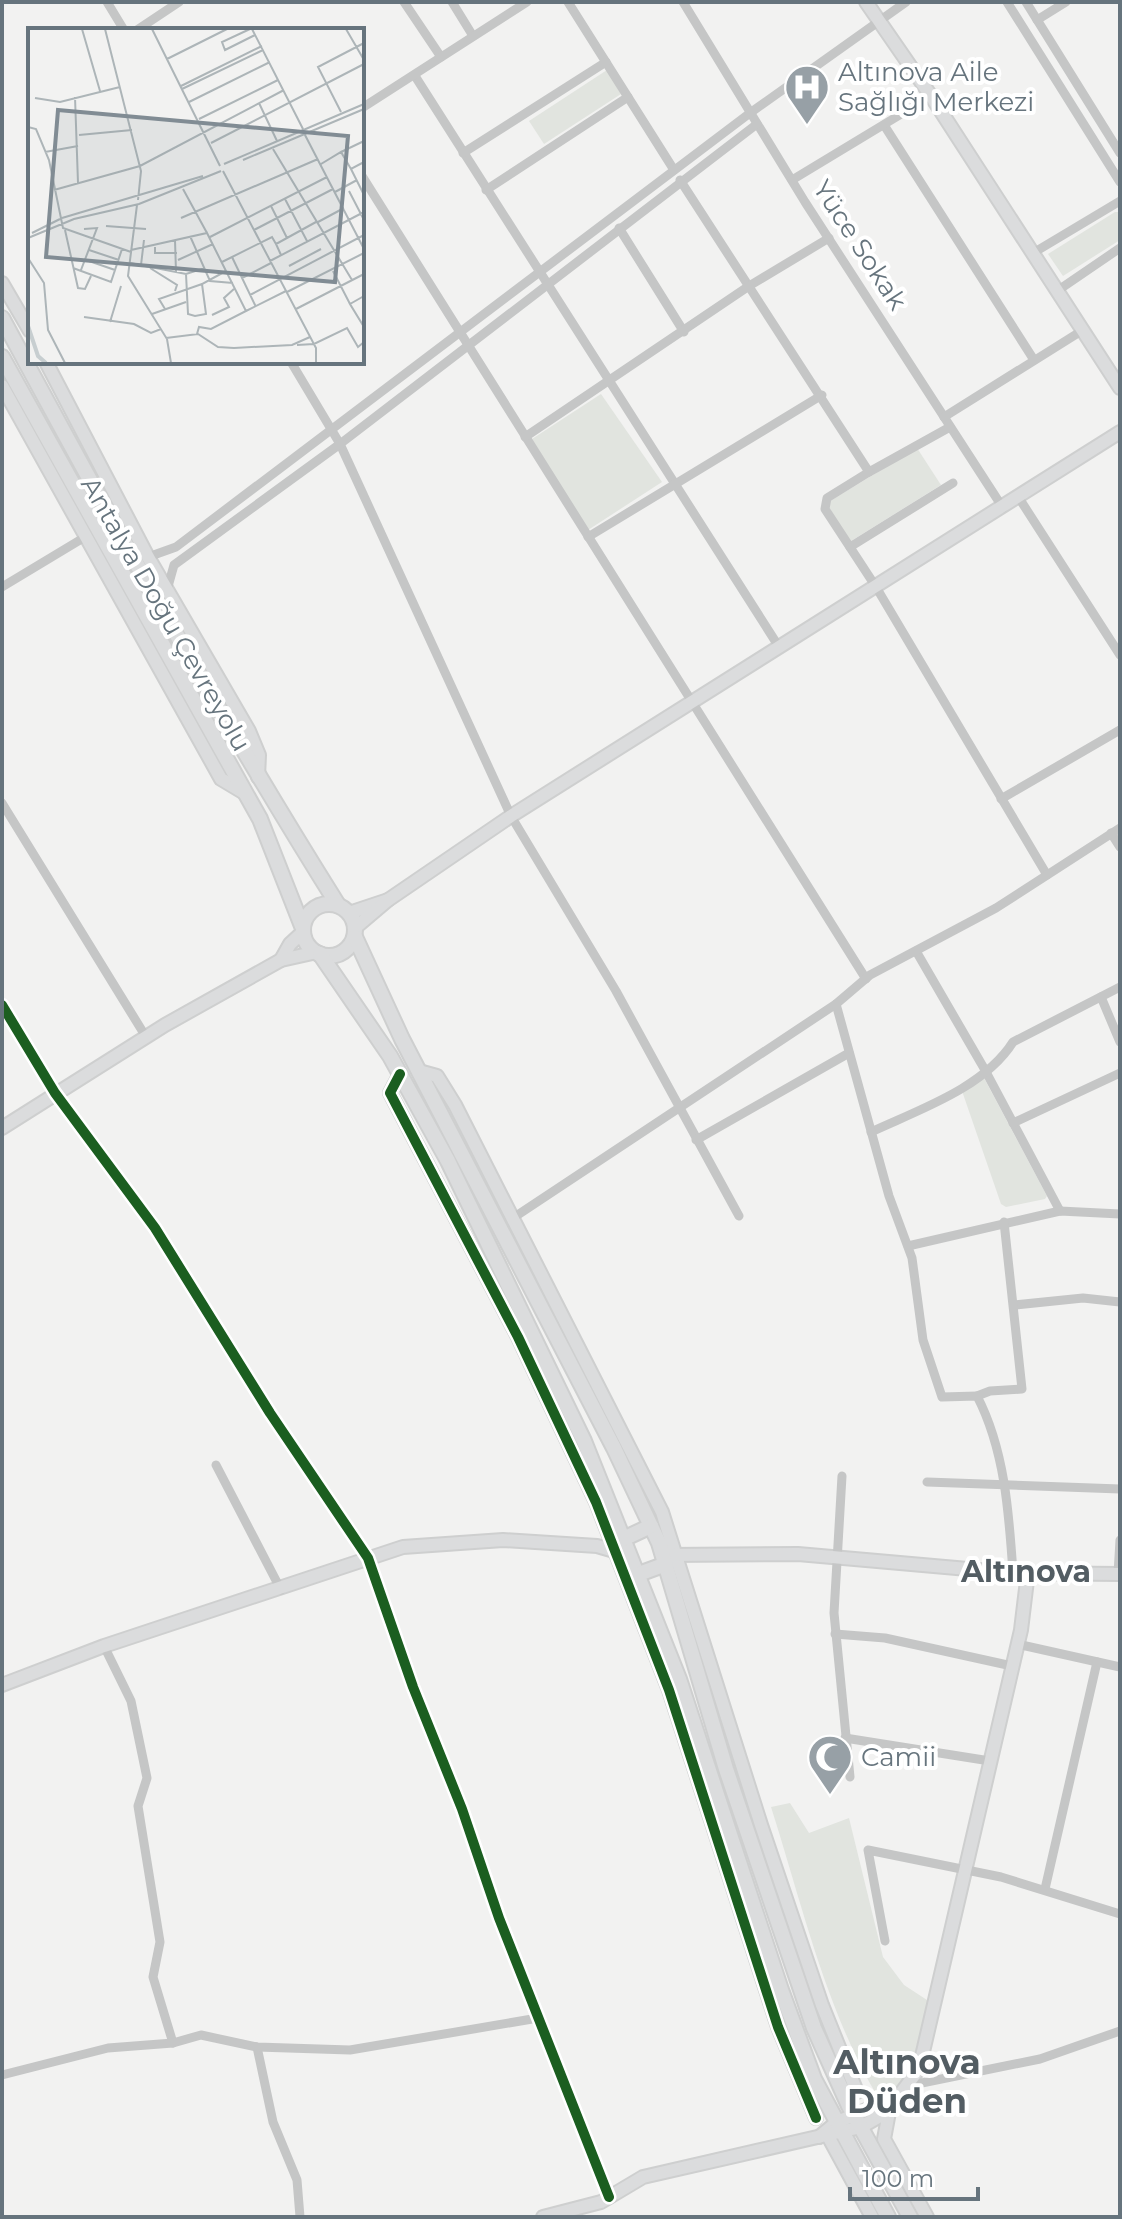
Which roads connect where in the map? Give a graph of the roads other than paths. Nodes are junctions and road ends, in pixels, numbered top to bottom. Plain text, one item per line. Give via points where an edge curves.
1 (107, 2) edge
2 (179, 2) edge
3 (404, 2) edge
4 (452, 2) edge
5 (527, 2) edge
6 (568, 2) edge
7 (683, 2) edge
8 (866, 2) edge
9 (906, 2) edge
10 (1007, 2) edge
11 (1026, 2) edge
12 (1066, 2) edge
13 (1037, 20) junction
14 (878, 21) junction
15 (123, 28) edge
16 (140, 28) edge
17 (473, 36) junction
18 (441, 57) junction
19 (606, 62) junction
20 (415, 76) junction
21 (931, 96) junction
22 (628, 97) junction
23 (364, 107) edge
24 (750, 113) junction
25 (757, 124) junction
26 (884, 125) junction
27 (463, 153) junction
28 (1120, 153) edge
29 (674, 170) junction
30 (364, 179) edge
31 (680, 180) junction
32 (792, 180) junction
33 (1120, 182) edge
34 (486, 190) junction
35 (1120, 201) edge
36 (619, 228) junction
37 (829, 238) junction
38 (1120, 248) edge
39 (1033, 253) junction
40 (539, 272) junction
41 (2, 283) edge
42 (546, 285) junction
43 (749, 286) junction
44 (1057, 291) junction
45 (2, 318) edge
46 (28, 324) edge
47 (1083, 330) junction
48 (684, 332) junction
49 (459, 333) junction
50 (468, 347) junction
51 (2, 357) edge
52 (1034, 360) junction
53 (47, 364) edge
54 (292, 364) edge
55 (609, 383) junction
56 (2, 386) edge
57 (1120, 388) edge
58 (822, 395) junction
59 (944, 417) junction
60 (950, 427) junction
61 (331, 429) junction
62 (1120, 432) edge
63 (525, 437) junction
64 (340, 444) junction
65 (869, 472) junction
66 (953, 483) dead end
67 (674, 485) junction
68 (1019, 498) junction
69 (1003, 508) junction
70 (85, 537) junction
71 (588, 537) junction
72 (850, 547) junction
73 (148, 557) junction
74 (2, 587) edge
75 (876, 587) junction
76 (167, 590) junction
77 (1120, 630) edge
78 (1109, 637) junction
79 (779, 647) junction
80 (1120, 655) edge
81 (691, 701) junction
82 (1120, 730) edge
83 (258, 777) junction
84 (246, 794) junction
85 (1001, 799) junction
86 (2, 803) edge
87 (511, 816) junction
88 (1116, 830) edge
89 (1120, 847) edge
90 (1047, 875) junction
91 (388, 900) junction
92 (343, 909) junction
93 (303, 929) junction
94 (355, 933) junction
95 (916, 951) junction
96 (318, 953) junction
97 (281, 960) junction
98 (866, 979) junction
99 (1120, 987) edge
100 (1101, 997) junction
101 (836, 1004) junction
102 (2, 1005) edge
103 (146, 1037) junction
104 (1120, 1042) edge
105 (849, 1053) junction
106 (985, 1070) junction
107 (419, 1071) junction
108 (1120, 1073) edge
109 (55, 1093) junction
110 (677, 1108) junction
111 (1013, 1123) junction
112 (2, 1128) edge
113 (871, 1132) junction
114 (696, 1140) junction
115 (1060, 1211) junction
116 (1120, 1214) edge
117 (739, 1216) dead end
118 (513, 1218) junction
119 (1004, 1222) junction
120 (908, 1246) junction
121 (1120, 1302) edge
122 (1015, 1305) junction
123 (977, 1396) junction
124 (216, 1465) dead end
125 (842, 1476) dead end
126 (927, 1482) dead end
127 (1004, 1487) junction
128 (1120, 1489) edge
129 (651, 1526) junction
130 (1120, 1540) edge
131 (621, 1549) junction
132 (368, 1558) junction
133 (668, 1558) junction
134 (837, 1558) junction
135 (1028, 1572) junction
136 (1013, 1573) junction
137 (1119, 1574) edge
138 (636, 1575) junction
139 (281, 1590) junction
140 (835, 1634) junction
141 (1017, 1644) junction
142 (104, 1646) junction
143 (1097, 1662) junction
144 (1012, 1666) junction
145 (1120, 1667) edge
146 (2, 1685) edge
147 (845, 1738) junction
148 (990, 1761) junction
149 (850, 1777) dead end
150 (966, 1868) junction
151 (1045, 1889) junction
152 (1119, 1911) edge
153 (885, 1941) dead end
154 (822, 2005) junction
155 (538, 2018) junction
156 (778, 2027) junction
157 (814, 2028) junction
158 (1120, 2031) edge
159 (800, 2042) junction
160 (173, 2043) junction
161 (257, 2047) junction
162 (2, 2075) edge
163 (907, 2086) junction
164 (857, 2092) dead end
165 (898, 2097) junction
166 (889, 2112) junction
167 (816, 2118) dead end
168 (858, 2121) junction
169 (831, 2132) junction
170 (609, 2197) junction
171 (300, 2217) edge
172 (543, 2217) edge
173 (872, 2217) edge
174 (888, 2217) edge
175 (910, 2217) edge
176 (927, 2217) edge

1 - 15 street
2 - 16 street
3 - 18 street
4 - 17 street
5 - 17 street
6 - 19 street
7 - 24 street, Yüce Sokak
8 - 14 street
9 - 14 street
10 - 33 street
11 - 13 street
12 - 13 street
13 - 28 street
14 - 21 street
14 - 24 street
17 - 18 street
18 - 20 street
19 - 22 street
19 - 27 street
20 - 23 street
20 - 27 street
21 - 26 street
21 - 39 street
22 - 29 street
22 - 34 street
24 - 25 street, Yüce Sokak
24 - 29 street
25 - 31 street
25 - 32 street, Yüce Sokak
26 - 32 street
26 - 52 street
27 - 34 street
29 - 40 street
30 - 49 street
31 - 36 street
31 - 43 street
32 - 37 street, Yüce Sokak
34 - 40 street
35 - 39 street
36 - 42 street
36 - 48 street
37 - 43 street
37 - 59 street, Yüce Sokak
38 - 44 street
39 - 44 street
40 - 42 street
40 - 49 street
41 - 46 street
42 - 50 street
42 - 55 street
43 - 48 street
43 - 58 street
44 - 47 street
45 - 83 main road, Antalya Doğu Çevreyolu
47 - 52 street
47 - 57 street
48 - 55 street
49 - 50 street
49 - 61 street
50 - 63 street
50 - 64 street
51 - 84 main road, Antalya Doğu Çevreyolu
52 - 59 street
53 - 73 street
54 - 61 street
55 - 63 street
55 - 67 street
56 - 70 street
58 - 65 street
58 - 67 street
59 - 60 street, Yüce Sokak
60 - 65 street
60 - 69 street, Yüce Sokak
61 - 64 street
61 - 73 street via 176,547
62 - 68 street
63 - 71 street
64 - 76 street via 174,565
64 - 87 street
65 - 72 street via 824,504
66 - 72 street
67 - 71 street
67 - 79 street
68 - 69 street
68 - 78 street
69 - 75 street
70 - 74 street
70 - 84 street via 221,779
71 - 81 street
72 - 75 street
73 - 76 street
75 - 79 street
75 - 85 street
76 - 83 street via 249,731 259,755
77 - 78 street
78 - 80 street
79 - 81 street
81 - 87 street
81 - 98 street
82 - 85 street
83 - 92 main road, Antalya Doğu Çevreyolu
84 - 93 main road, Antalya Doğu Çevreyolu
85 - 90 street
86 - 103 street
87 - 91 street
87 - 110 street via 616,991
88 - 89 street
88 - 90 street
90 - 95 street
91 - 92 street
91 - 94 street
92 - 93 main road via 315,907
92 - 94 main road
93 - 96 main road via 307,944
93 - 97 street
94 - 96 main road via 336,954
94 - 107 main road
95 - 98 street
95 - 106 street
96 - 97 street
96 - 131 main road via 400,1074 544,1353 584,1441
97 - 103 street
98 - 101 street
99 - 100 street
100 - 104 street
100 - 106 street via 1013,1042
101 - 105 street
101 - 110 street
102 - 109 street
103 - 109 street
105 - 113 street
105 - 114 street
106 - 111 street
106 - 113 street via 957,1091
107 - 118 street via 437,1076
107 - 129 main road
108 - 111 street
109 - 112 street
109 - 132 street via 155,1228
110 - 114 street
110 - 118 street
111 - 115 street
113 - 120 street
114 - 117 street
115 - 116 street
115 - 119 street
118 - 133 street via 662,1512
119 - 120 street
119 - 122 street
120 - 123 street via 923,1340 942,1397
121 - 122 street via 1083,1298
122 - 123 street via 1022,1389
123 - 127 street
124 - 139 street
125 - 134 street
126 - 127 street
127 - 128 street
127 - 136 street
129 - 131 main road
129 - 133 main road
130 - 137 street
131 - 132 street via 503,1540 403,1547
131 - 138 main road
131 - 156 street
132 - 139 street
132 - 155 street
133 - 134 street via 715,1552
133 - 138 main road
133 - 154 street
133 - 157 main road via 730,1780
134 - 136 street
134 - 140 street
135 - 136 street
135 - 137 street
135 - 141 street
138 - 159 main road via 679,1679
139 - 142 street
140 - 144 street via 885,1638
140 - 147 street
141 - 143 street
141 - 144 street
142 - 146 street
142 - 160 street via 131,1701 147,1778 138,1806 160,1942 153,1977
143 - 145 street
143 - 151 street
144 - 148 street
147 - 148 street
147 - 149 street
148 - 150 street
150 - 151 street
150 - 153 street via 868,1850
150 - 163 street via 919,2069
151 - 152 street
154 - 157 street
154 - 164 street
155 - 161 street via 350,2050
155 - 170 street
156 - 159 street
156 - 167 street
157 - 168 main road
158 - 163 street via 1040,2059
159 - 169 main road
160 - 161 street via 201,2035
160 - 162 street via 108,2048
161 - 171 street via 273,2122 297,2180
163 - 165 street
165 - 166 street
165 - 168 street
166 - 168 street
166 - 176 street via 884,2139
168 - 169 street
168 - 175 main road
169 - 170 street via 643,2177
169 - 173 street
169 - 174 main road
170 - 172 street

